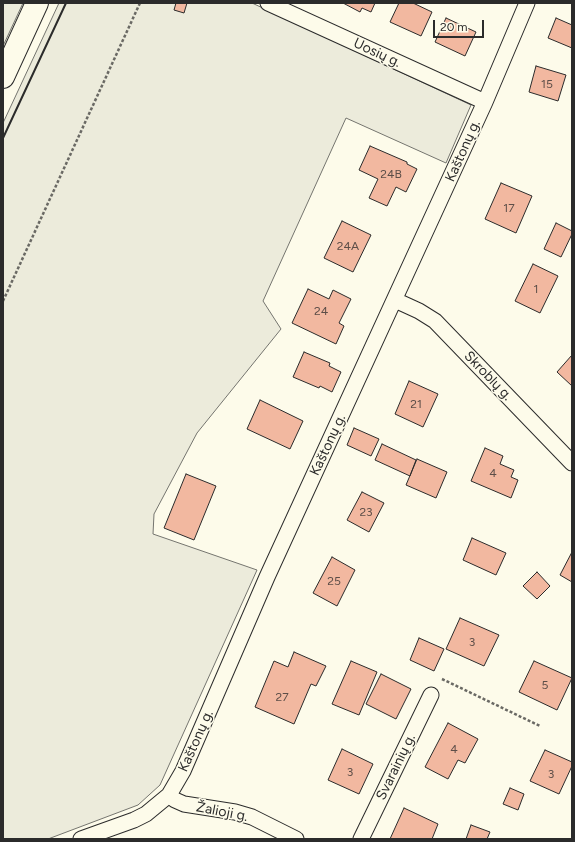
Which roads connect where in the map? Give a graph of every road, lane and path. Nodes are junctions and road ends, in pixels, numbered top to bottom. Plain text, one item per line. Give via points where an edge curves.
1 (37, 3) edge
2 (140, 3) edge
3 (268, 3) edge
4 (527, 3) edge
5 (3, 77) edge
6 (485, 102) junction
7 (395, 300) junction
8 (3, 301) edge
9 (572, 463) edge
10 (442, 679) dead end
11 (431, 695) dead end
12 (540, 726) dead end
13 (169, 795) junction
14 (80, 839) edge
15 (296, 839) edge
16 (361, 839) edge

1 - 5 highway
2 - 8 path
3 - 6 street, Uosių g.
4 - 6 street, Kaštonų g.
6 - 7 street, Kaštonų g.
7 - 9 street, Skroblų g. via 435,321
7 - 13 street, Kaštonų g. via 267,577 184,771
10 - 12 path
11 - 16 street, Svarainių g.
13 - 14 street, Kaštonų g. via 146,814 134,820
13 - 15 street, Žalioji g. via 184,804 252,817

